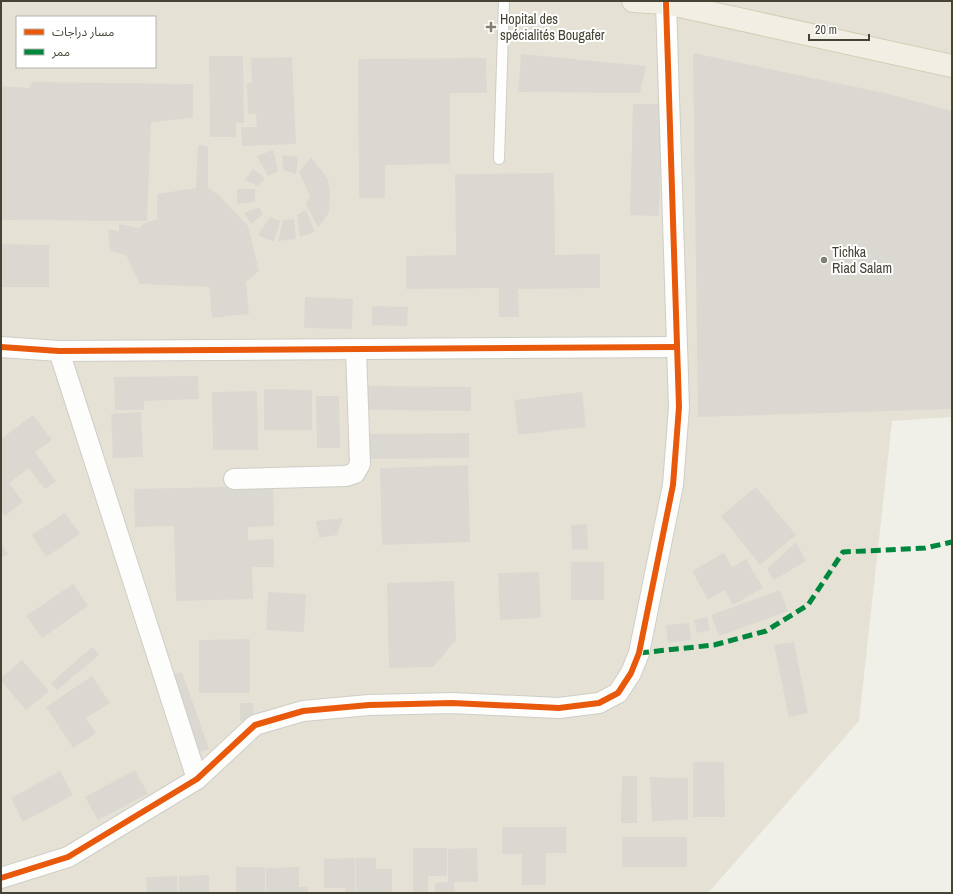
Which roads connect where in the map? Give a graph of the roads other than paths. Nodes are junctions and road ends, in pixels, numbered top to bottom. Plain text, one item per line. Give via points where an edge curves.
1 (504, 1) edge
2 (632, 1) edge
3 (666, 2) junction
4 (952, 66) edge
5 (500, 159) dead end
6 (1, 347) edge
7 (677, 347) junction
8 (356, 349) junction
9 (59, 351) junction
10 (234, 479) dead end
11 (197, 779) junction
12 (1, 878) edge

1 - 5 lane
2 - 3 main road
3 - 4 main road
3 - 7 street
6 - 9 street
7 - 8 street
7 - 11 street via 679,408 673,485 639,653 631,673 618,693 599,703 559,708 452,703 303,710 255,725
8 - 9 street
8 - 10 street via 360,464 355,473 346,476
9 - 11 street
11 - 12 street via 68,857

